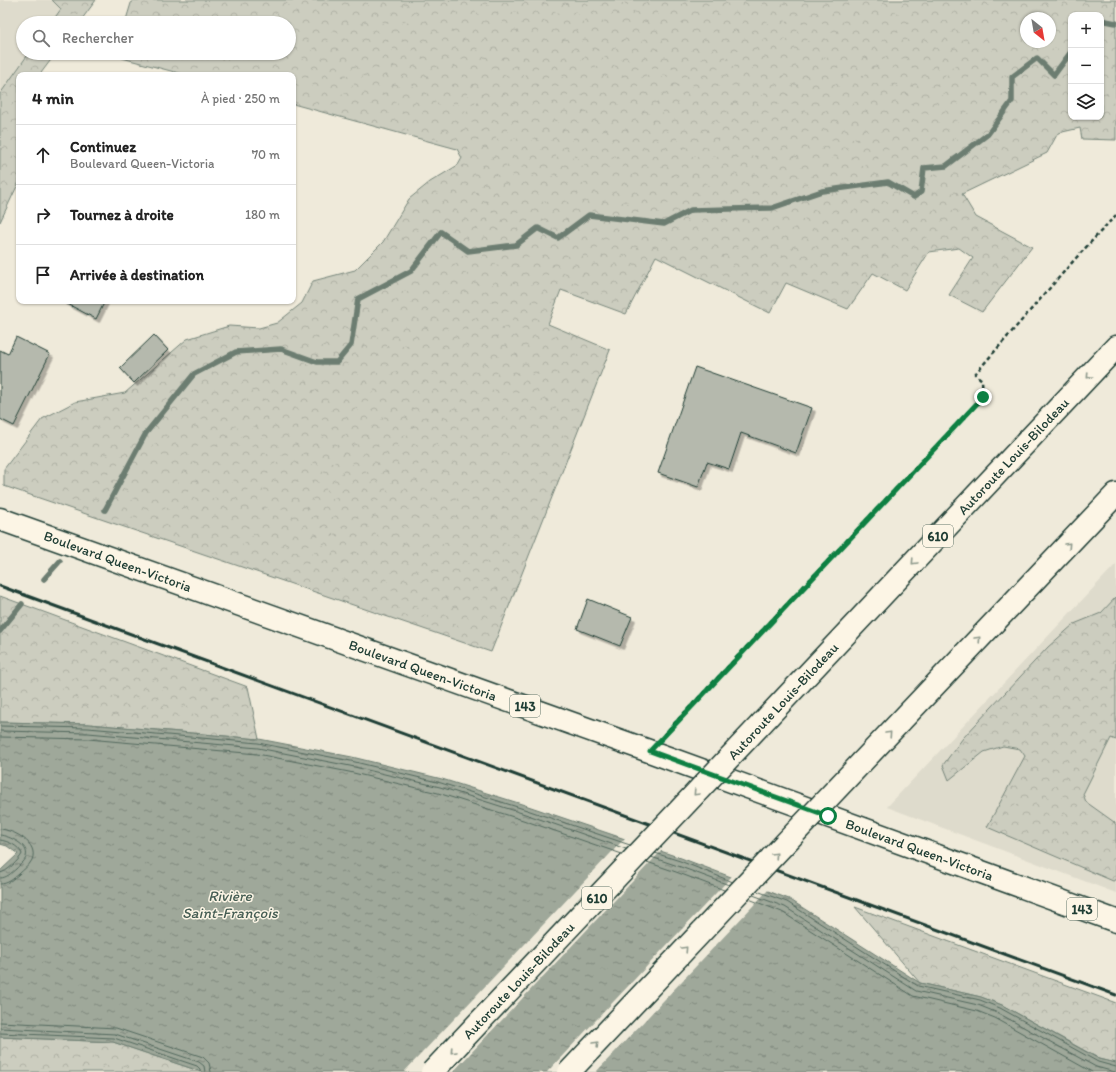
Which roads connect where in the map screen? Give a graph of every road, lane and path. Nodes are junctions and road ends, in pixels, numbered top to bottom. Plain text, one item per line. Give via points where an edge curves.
1 (1116, 215) edge
2 (1116, 347) edge
3 (1116, 494) edge
4 (0, 519) edge
5 (650, 751) junction
6 (1116, 921) edge
7 (432, 1072) edge
8 (569, 1072) edge

1 - 5 path via 975,374 982,380 983,397
2 -> 7 main road, Autoroute Louis-Bilodeau / 610, bridge
8 -> 3 main road, bridge
4 - 5 main road, Boulevard Queen-Victoria / 143
5 - 6 main road, Boulevard Queen-Victoria / 143

